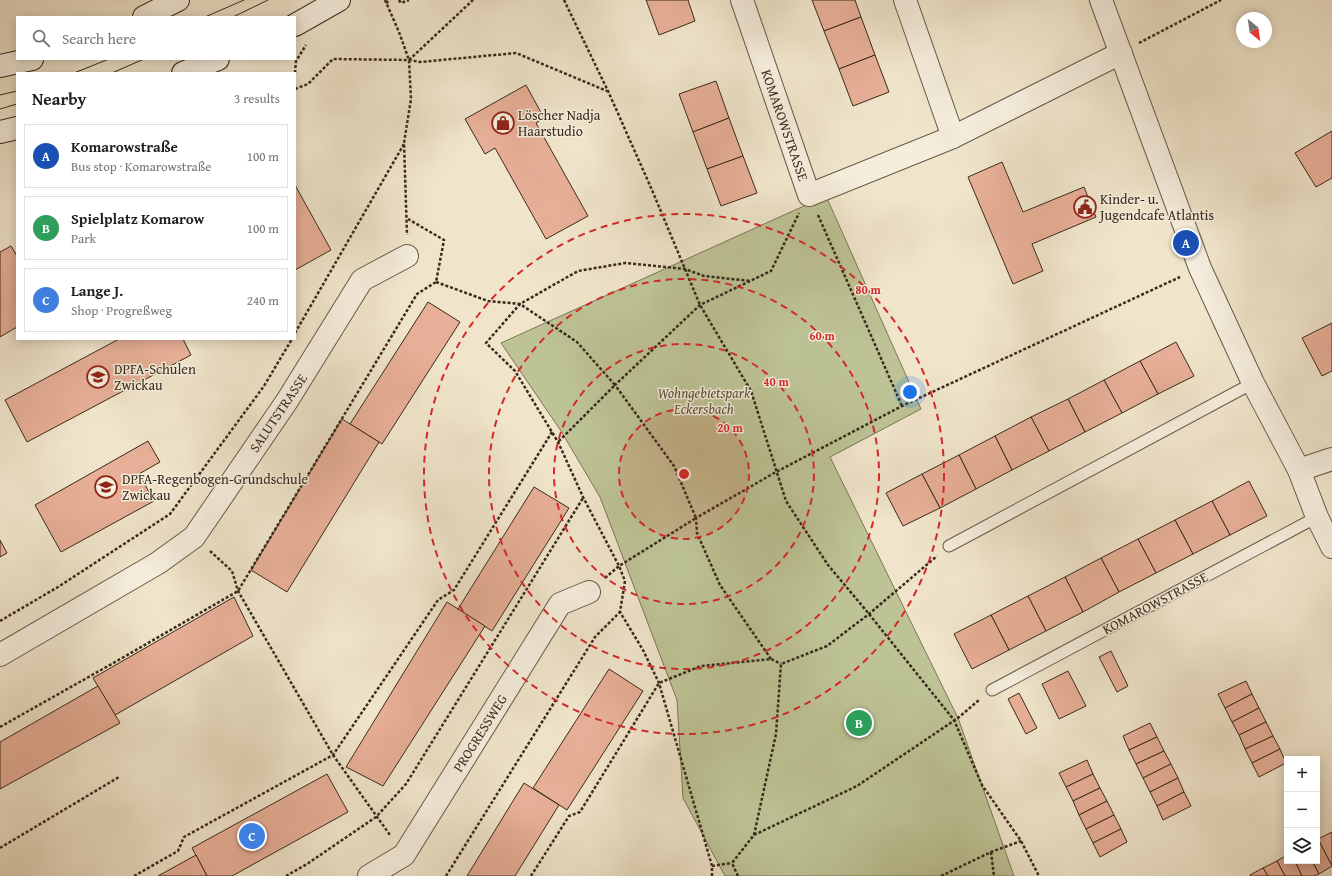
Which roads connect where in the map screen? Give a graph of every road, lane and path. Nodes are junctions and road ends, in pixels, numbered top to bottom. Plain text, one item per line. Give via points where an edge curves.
1 (178, 0) edge
2 (339, 0) edge
3 (390, 0) edge
4 (399, 0) edge
5 (409, 0) edge
6 (473, 0) edge
7 (564, 0) edge
8 (742, 0) edge
9 (905, 0) edge
10 (1101, 0) edge
11 (1221, 0) edge
12 (385, 1) edge
13 (146, 16) edge
14 (296, 24) edge
15 (1121, 53) junction
16 (27, 60) edge
17 (216, 60) edge
18 (409, 60) junction
19 (0, 66) edge
20 (186, 72) edge
21 (296, 89) edge
22 (608, 91) junction
23 (16, 128) edge
24 (0, 132) edge
25 (953, 137) junction
26 (404, 143) junction
27 (808, 195) junction
28 (408, 218) junction
29 (407, 256) joint
30 (1200, 268) junction
31 (685, 269) junction
32 (751, 281) junction
33 (436, 282) junction
34 (520, 304) junction
35 (700, 305) junction
36 (296, 331) edge
37 (291, 340) edge
38 (1253, 383) junction
39 (615, 385) junction
40 (902, 406) junction
41 (552, 432) junction
42 (558, 442) junction
43 (1332, 459) edge
44 (1299, 470) junction
45 (776, 472) junction
46 (583, 497) junction
47 (1317, 517) junction
48 (696, 518) junction
49 (194, 537) junction
50 (949, 546) joint
51 (1332, 547) edge
52 (619, 566) junction
53 (238, 590) junction
54 (589, 592) joint
55 (620, 612) junction
56 (869, 614) junction
57 (0, 621) edge
58 (0, 655) edge
59 (771, 659) junction
60 (781, 664) junction
61 (659, 683) junction
62 (992, 690) joint
63 (954, 720) junction
64 (0, 727) edge
65 (333, 754) junction
66 (119, 778) dead end
67 (376, 817) junction
68 (754, 835) junction
69 (1021, 840) junction
70 (0, 848) edge
71 (990, 852) junction
72 (404, 855) junction
73 (732, 863) junction
74 (712, 866) junction
75 (134, 876) edge
76 (286, 876) edge
77 (369, 876) edge
78 (446, 876) edge
79 (531, 876) edge
80 (712, 876) edge
81 (738, 876) edge
82 (941, 876) edge
83 (994, 876) edge
84 (1039, 876) edge

1 - 13 street
2 - 14 street
3 - 12 path
4 - 5 path via 401,3
6 - 18 path
7 - 22 path
8 - 27 street, KOMAROWSTRASSE
9 - 25 street
10 - 15 street
11 - 15 path
12 - 18 path
15 - 25 street, KOMAROWSTRASSE
15 - 30 street
16 - 19 street
17 - 20 street
18 - 21 path via 333,59 308,84
18 - 22 path via 420,62 516,53
18 - 26 path via 411,99
22 - 31 path
23 - 24 street
25 - 27 street, KOMAROWSTRASSE
26 - 28 path
26 - 36 path
27 - 32 path via 771,271
27 - 40 path
28 - 29 path
28 - 33 path via 444,240
29 - 49 street, SALUTSTRASSE via 362,280 287,401
30 - 38 street
30 - 40 path
31 - 32 path via 704,276
31 - 34 path via 625,263 578,271
31 - 35 path
32 - 35 path
33 - 34 path via 488,301
33 - 53 path via 417,294
34 - 39 path via 577,342
34 - 41 path via 486,343 515,371
35 - 39 path
35 - 45 path via 751,391
37 - 57 path via 264,386 170,514 58,587
38 - 44 street
38 - 50 lane
39 - 42 path
39 - 48 path via 674,466
40 - 45 path
41 - 42 path
41 - 65 path via 454,590 438,600
42 - 46 path
43 - 44 street
44 - 47 street
45 - 48 path
45 - 56 path via 786,501 828,565
46 - 52 path
46 - 67 path via 406,784
47 - 51 street
47 - 62 lane, KOMAROWSTRASSE
48 - 52 path
48 - 59 path via 696,533 720,585
49 - 53 path via 232,571
49 - 58 street, SALUTSTRASSE via 158,563
50 - 56 path
52 - 54 path
52 - 55 path via 625,581
53 - 64 path
53 - 65 path
54 - 72 street, PROGRESSWEG via 560,604
55 - 61 path
55 - 78 path via 595,637
56 - 60 path via 827,646
56 - 63 path
59 - 60 path
59 - 61 path via 701,666
60 - 68 path via 776,734
61 - 74 path
61 - 79 path via 580,812 569,816
62 - 63 path
63 - 68 path via 858,786
63 - 69 path via 982,785
65 - 67 path
65 - 75 path via 184,837 178,851
66 - 70 path
67 - 72 path
67 - 76 path
68 - 73 path
69 - 71 path
69 - 84 path
71 - 82 path
71 - 83 path
72 - 77 street, PROGRESSWEG
73 - 74 path
73 - 81 path
74 - 80 path

